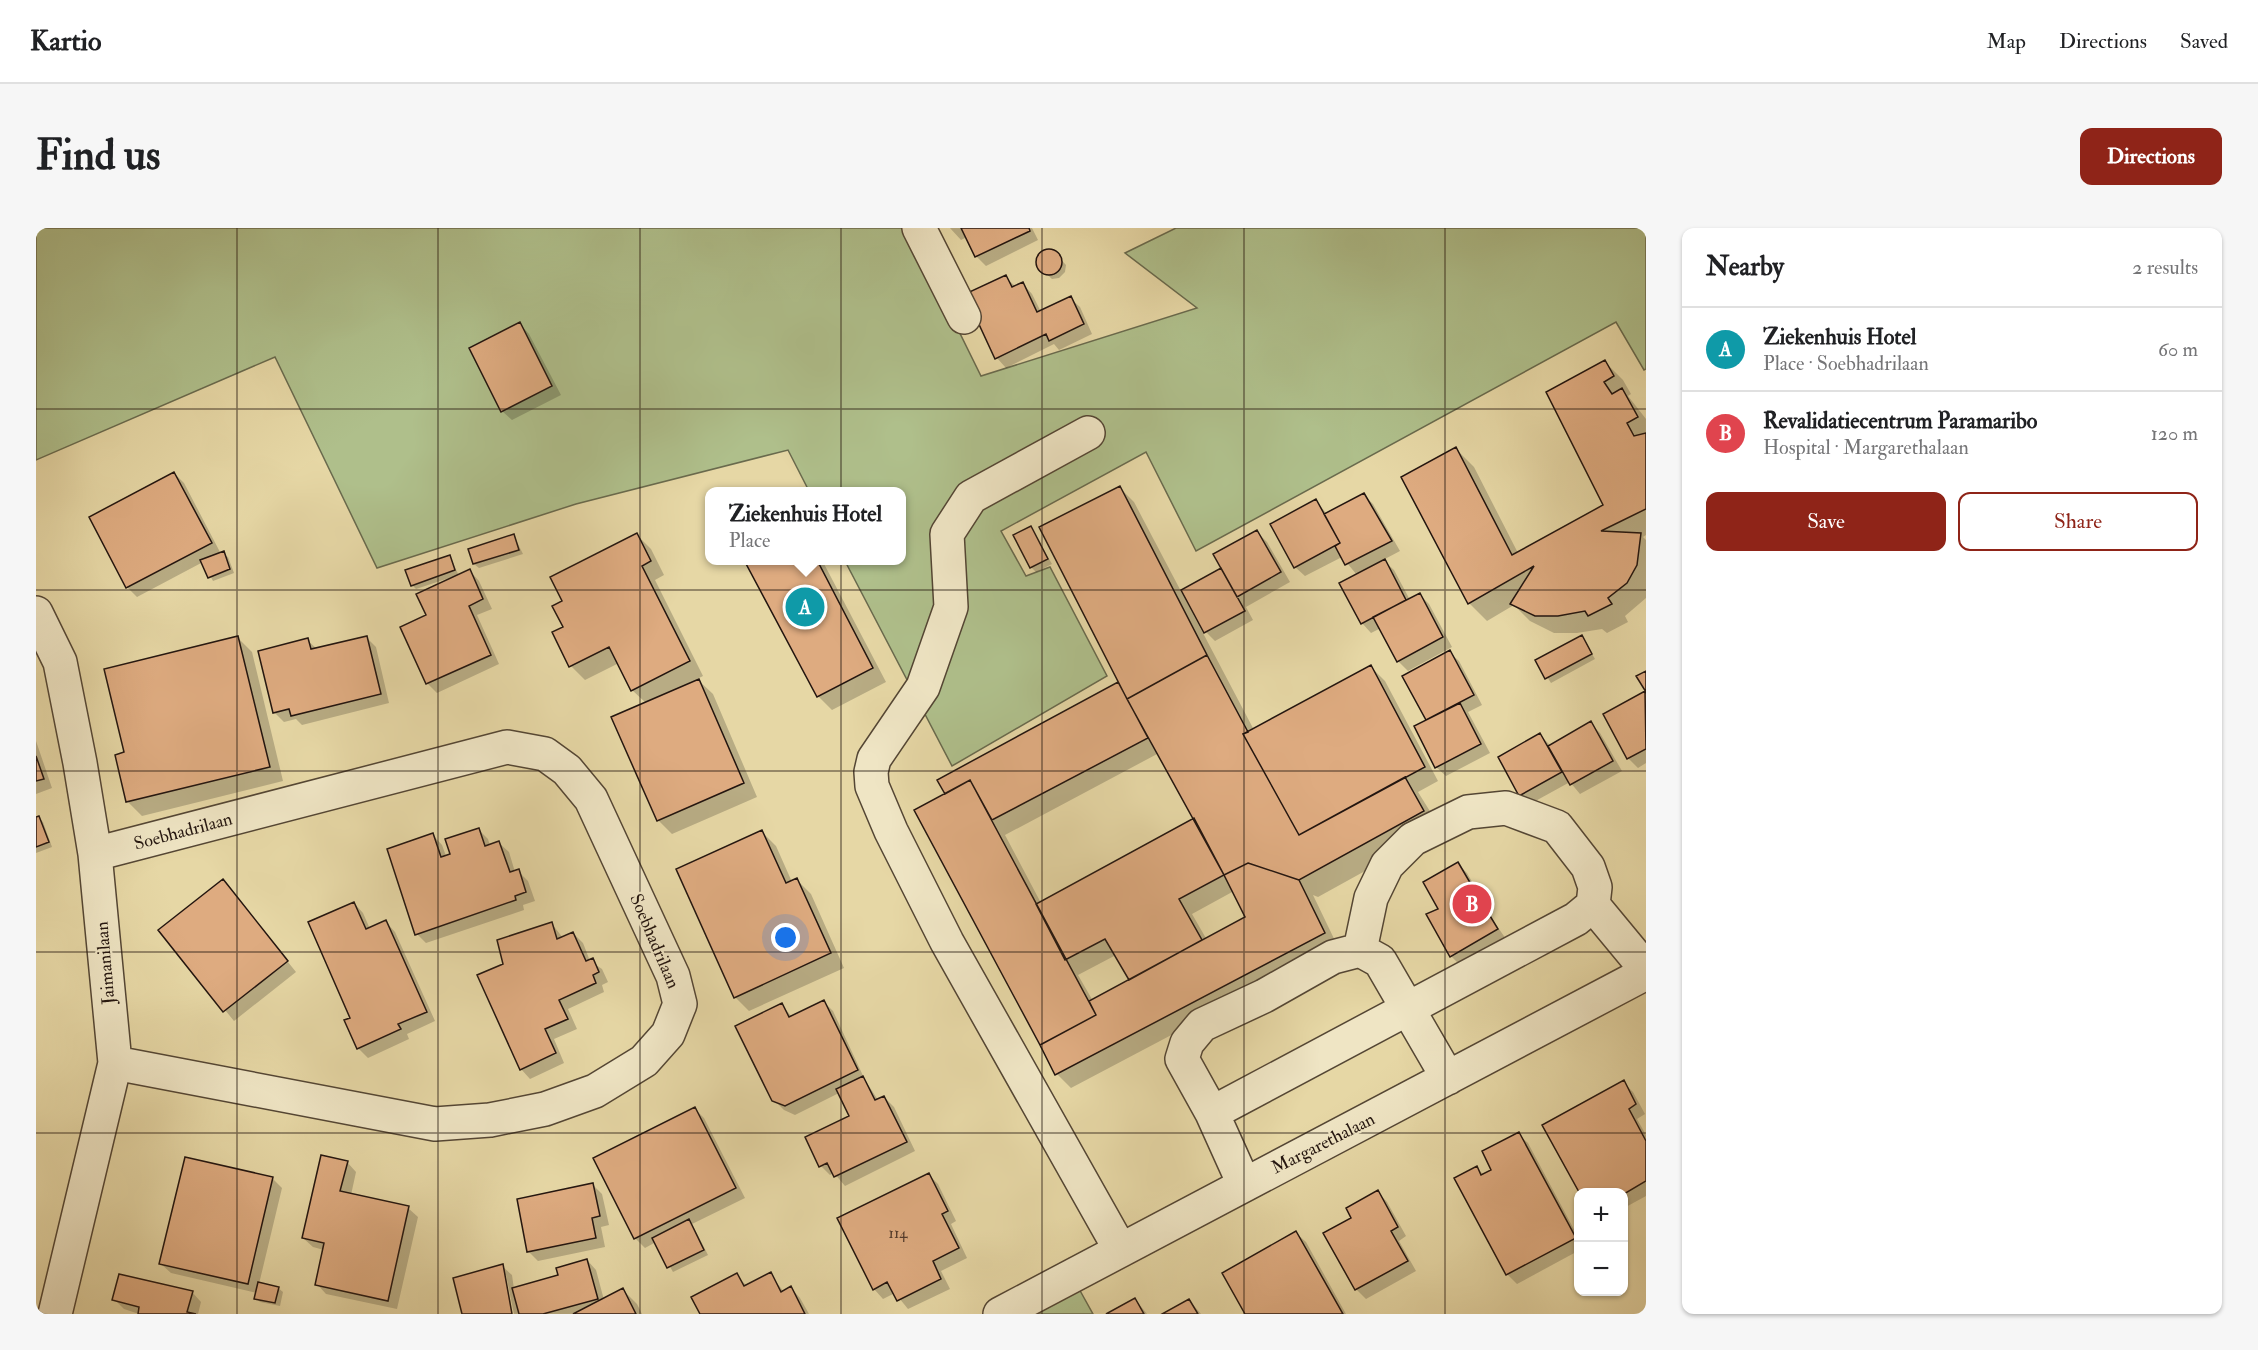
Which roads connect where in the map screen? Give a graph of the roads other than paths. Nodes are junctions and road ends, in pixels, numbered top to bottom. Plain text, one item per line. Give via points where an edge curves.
1 (920, 228) edge
2 (964, 317) dead end
3 (1088, 433) dead end
4 (36, 613) edge
5 (95, 854) junction
6 (1593, 905) junction
7 (1360, 950) junction
8 (1646, 971) edge
9 (1406, 1007) junction
10 (115, 1062) junction
11 (1448, 1078) junction
12 (1212, 1113) junction
13 (1244, 1184) junction
14 (1120, 1249) junction
15 (55, 1314) edge
16 (1000, 1314) edge

1 - 2 street
3 - 14 street via 972,497 959,513 947,534 951,607 923,687 874,759 871,772 872,786 891,831 947,942
4 - 5 street, Jaimanilaan via 60,662
5 - 10 street, Jaimanilaan
5 - 10 street, Soebhadrilaan via 507,747 545,754 567,770 591,799 673,976 680,1004 668,1034 644,1060 595,1091 545,1109 490,1120 435,1124
6 - 7 street via 1595,887 1588,867 1557,827 1506,808 1468,812 1413,839 1387,865 1371,898
6 - 8 street
6 - 9 street via 1530,945
7 - 9 street via 1380,960
7 - 12 street via 1333,957 1202,1025 1187,1043 1182,1059
8 - 11 street, Margarethalaan
9 - 11 street
9 - 12 street
10 - 15 street, Jaimanilaan
11 - 13 street, Margarethalaan
12 - 13 street
13 - 14 street, Margarethalaan
14 - 16 street, Margarethalaan

